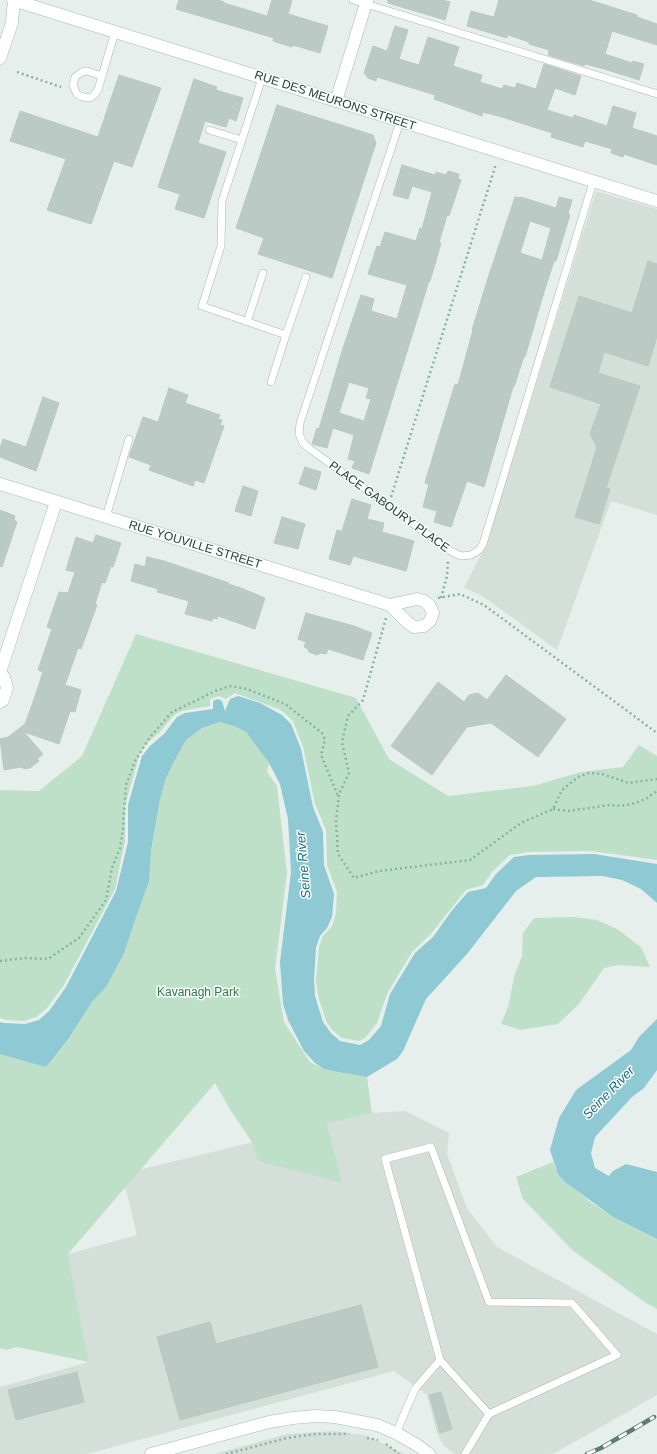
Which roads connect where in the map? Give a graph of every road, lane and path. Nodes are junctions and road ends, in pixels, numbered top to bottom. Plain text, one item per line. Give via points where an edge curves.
1 (14, 0) edge
2 (353, 0) edge
3 (367, 2) edge
4 (116, 32) junction
5 (0, 58) edge
6 (17, 72) dead end
7 (102, 76) dead end
8 (262, 78) junction
9 (61, 86) dead end
10 (657, 94) edge
11 (336, 102) junction
12 (400, 122) junction
13 (210, 130) dead end
14 (242, 140) junction
15 (499, 152) junction
16 (593, 182) junction
17 (657, 201) edge
18 (263, 273) dead end
19 (306, 277) dead end
20 (248, 322) junction
21 (286, 335) junction
22 (271, 382) dead end
23 (129, 439) dead end
24 (0, 484) edge
25 (56, 502) junction
26 (388, 507) junction
27 (106, 517) junction
28 (449, 551) junction
29 (441, 598) junction
30 (424, 600) junction
31 (390, 604) junction
32 (0, 673) edge
33 (0, 702) edge
34 (657, 733) edge
35 (657, 779) edge
36 (657, 791) edge
37 (339, 797) junction
38 (552, 810) junction
39 (0, 961) edge
40 (440, 1360) junction
41 (489, 1414) junction
42 (396, 1433) junction
43 (353, 1434) dead end
44 (361, 1436) dead end
45 (151, 1454) edge
46 (226, 1454) edge
47 (399, 1454) edge
48 (429, 1454) edge
49 (465, 1454) edge

1 - 4 street, RUE DES MEURONS STREET
1 - 5 street via 12,22
2 - 3 lane
3 - 10 lane
3 - 11 street
4 - 7 lane
4 - 8 street, RUE DES MEURONS STREET
6 - 9 path
8 - 11 street, RUE DES MEURONS STREET
8 - 14 lane
11 - 12 street, RUE DES MEURONS STREET
12 - 15 street, RUE DES MEURONS STREET
12 - 26 lane, PLACE GABOURY PLACE via 300,423 299,434 310,449
13 - 14 lane
14 - 20 lane via 222,201 221,246 202,306
15 - 16 street, RUE DES MEURONS STREET
15 - 26 path
16 - 17 street, RUE DES MEURONS STREET
16 - 28 lane, PLACE GABOURY PLACE via 483,544 471,556 461,556
18 - 20 lane
19 - 21 lane
20 - 21 lane
21 - 22 lane
23 - 27 lane
24 - 25 street, RUE YOUVILLE STREET
25 - 27 street, RUE YOUVILLE STREET
25 - 32 street
26 - 28 lane, PLACE GABOURY PLACE
27 - 31 street, RUE YOUVILLE STREET
28 - 29 path via 447,576
29 - 30 path
29 - 34 path via 460,594 484,605
30 - 31 street, RUE YOUVILLE STREET
30 - 31 street, RUE YOUVILLE STREET via 433,613 430,621 424,626 408,623
31 - 37 path via 363,700 348,716 342,742 349,773
32 - 33 street via 7,688
35 - 38 path via 629,783 602,774 589,773 578,777 562,790
36 - 38 path via 647,798 621,806 610,804 568,812
37 - 38 path via 336,821 338,854 354,878 379,871 470,860 521,823
37 - 39 path via 321,755 325,740 322,733 285,704 247,689 230,686 202,697 172,712 150,737 135,761 126,785 120,848 112,868 106,900 79,938 48,959
40 - 41 lane
40 - 41 lane via 385,1159 431,1147 488,1302 572,1303 617,1355
40 - 42 lane via 415,1389
41 - 49 lane
42 - 45 street via 371,1424 316,1416 269,1422
42 - 48 street
43 - 46 path via 315,1434 287,1438
44 - 47 path via 384,1442

